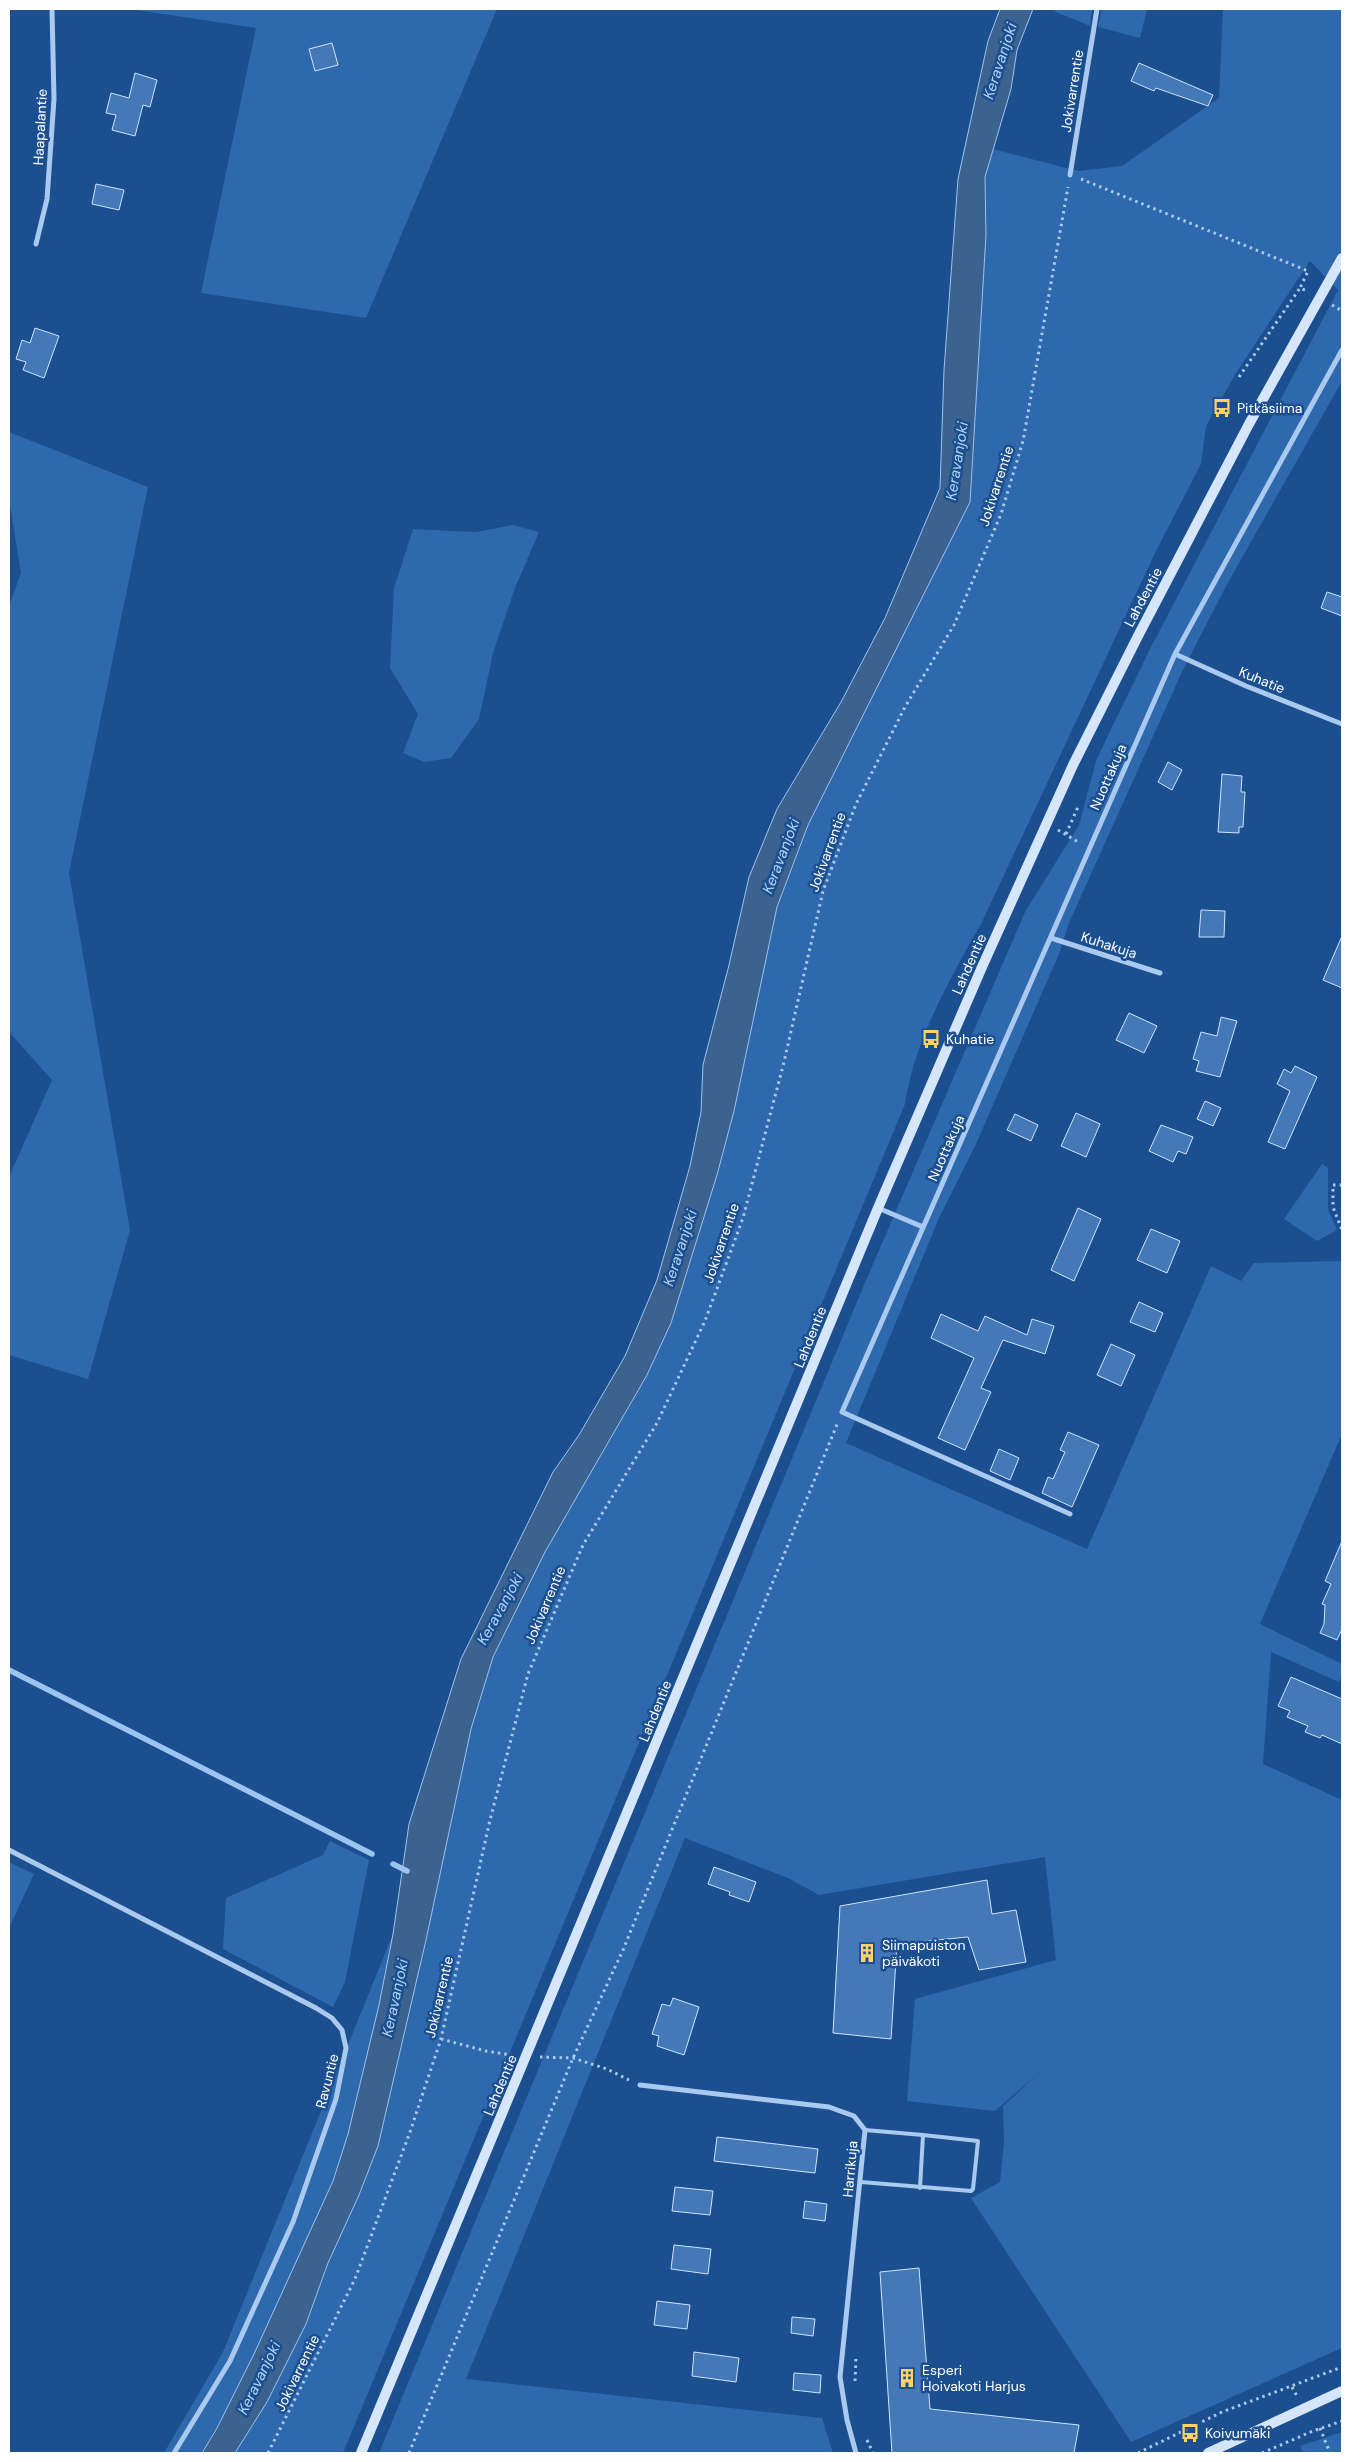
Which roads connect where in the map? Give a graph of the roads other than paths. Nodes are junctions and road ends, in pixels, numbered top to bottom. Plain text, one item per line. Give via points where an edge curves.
1 (52, 9) edge
2 (1096, 9) edge
3 (1070, 175) road end
4 (36, 244) dead end
5 (1342, 258) edge
6 (1342, 350) edge
7 (1175, 654) junction
8 (1342, 724) edge
9 (1051, 938) junction
10 (1160, 973) dead end
11 (878, 1208) junction
12 (923, 1227) junction
13 (1070, 1514) dead end
14 (9, 1850) edge
15 (640, 2085) road end
16 (865, 2130) junction
17 (923, 2135) junction
18 (861, 2182) junction
19 (920, 2188) junction
20 (1342, 2391) edge
21 (174, 2453) edge
22 (361, 2453) edge
23 (856, 2453) edge
24 (1208, 2453) edge

1 - 4 street, Haapalantie via 54,99 47,199
2 - 3 street, Jokivarrentie
5 - 11 main road, Lahdentie via 1249,424 1073,765
6 - 7 street, Nuottakuja
7 - 8 street, Kuhatie
7 - 9 street, Nuottakuja
9 - 10 street, Kuhakuja
9 - 12 street, Nuottakuja
11 - 12 street
11 - 22 main road, Lahdentie
12 - 13 street, Nuottakuja via 842,1412
14 - 21 street, Ravuntie via 316,2008 332,2018 342,2030 346,2048 336,2099 293,2222 230,2361
15 - 16 street, Harrikuja via 830,2107 854,2116
16 - 17 lane
16 - 18 street, Harrikuja
17 - 19 lane
17 - 19 lane via 978,2141 973,2189
18 - 19 lane
18 - 23 street, Harrikuja via 840,2377
20 - 24 main road

